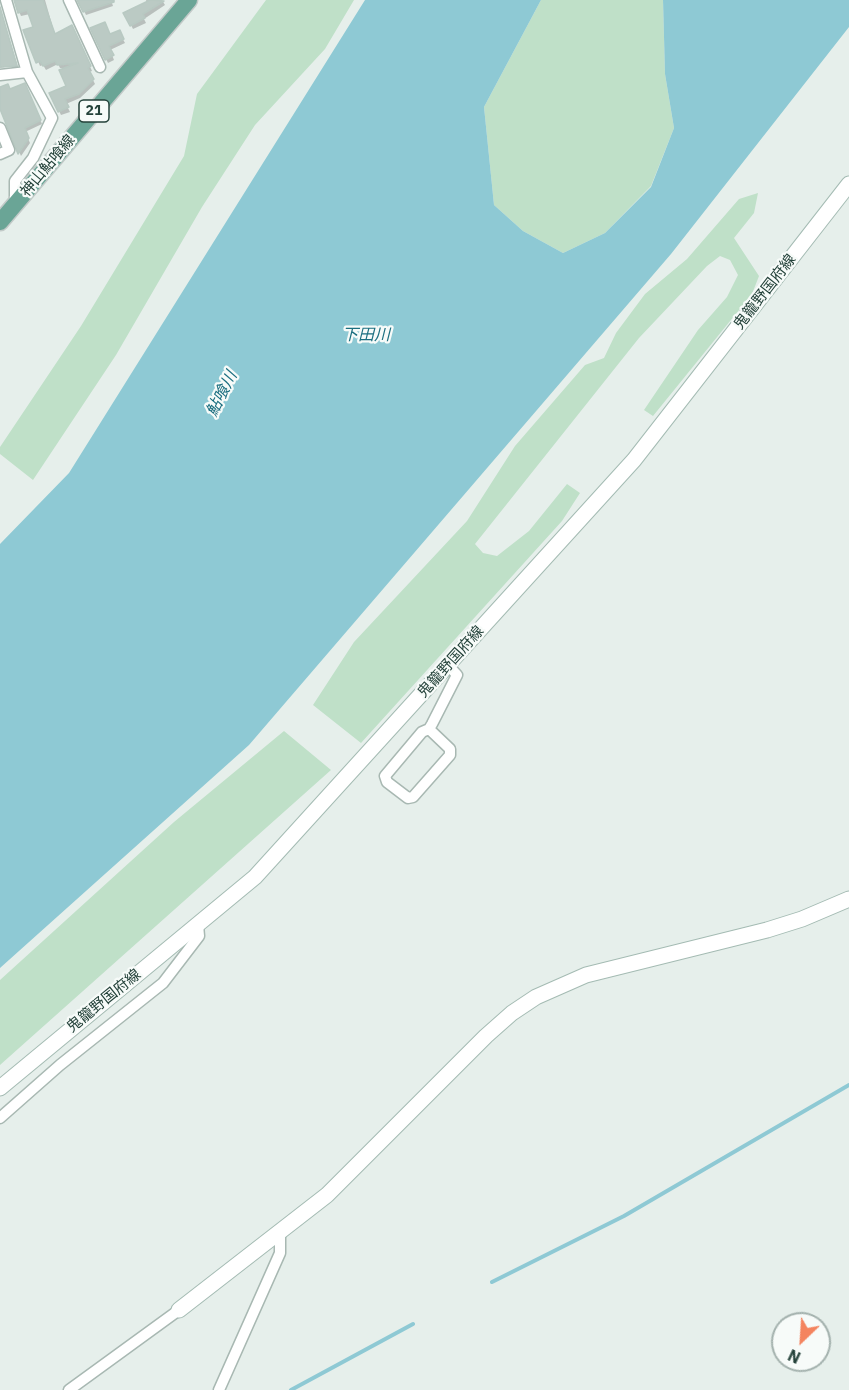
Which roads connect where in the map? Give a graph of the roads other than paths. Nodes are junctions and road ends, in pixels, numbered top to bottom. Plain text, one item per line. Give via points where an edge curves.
1 (2, 0) edge
2 (69, 0) edge
3 (189, 0) edge
4 (100, 67) dead end
5 (27, 72) junction
6 (0, 75) edge
7 (0, 128) edge
8 (0, 154) edge
9 (849, 184) edge
10 (15, 204) junction
11 (0, 222) edge
12 (448, 665) junction
13 (429, 729) junction
14 (849, 899) edge
15 (198, 925) junction
16 (0, 1088) edge
17 (0, 1118) edge
18 (280, 1232) junction
19 (178, 1310) joint
20 (69, 1390) edge
21 (219, 1390) edge

1 - 5 street
2 - 4 street
3 - 10 main road, 神山鮎喰線 / 21
5 - 6 street
5 - 10 street via 52,118 33,158 15,181
7 - 8 street via 9,150
9 - 12 main road, 鬼籠野国府線 via 634,460
10 - 11 main road, 神山鮎喰線 / 21
12 - 13 street via 457,675
12 - 15 main road, 鬼籠野国府線 via 255,877
13 - 13 street via 422,732 385,776 408,798 413,798 450,755 450,749
14 - 18 main road via 767,930 586,975 537,997 486,1036 327,1195
15 - 16 main road, 鬼籠野国府線
15 - 17 street via 199,936 162,983
18 - 19 main road
18 - 21 street via 280,1253
19 - 20 street

